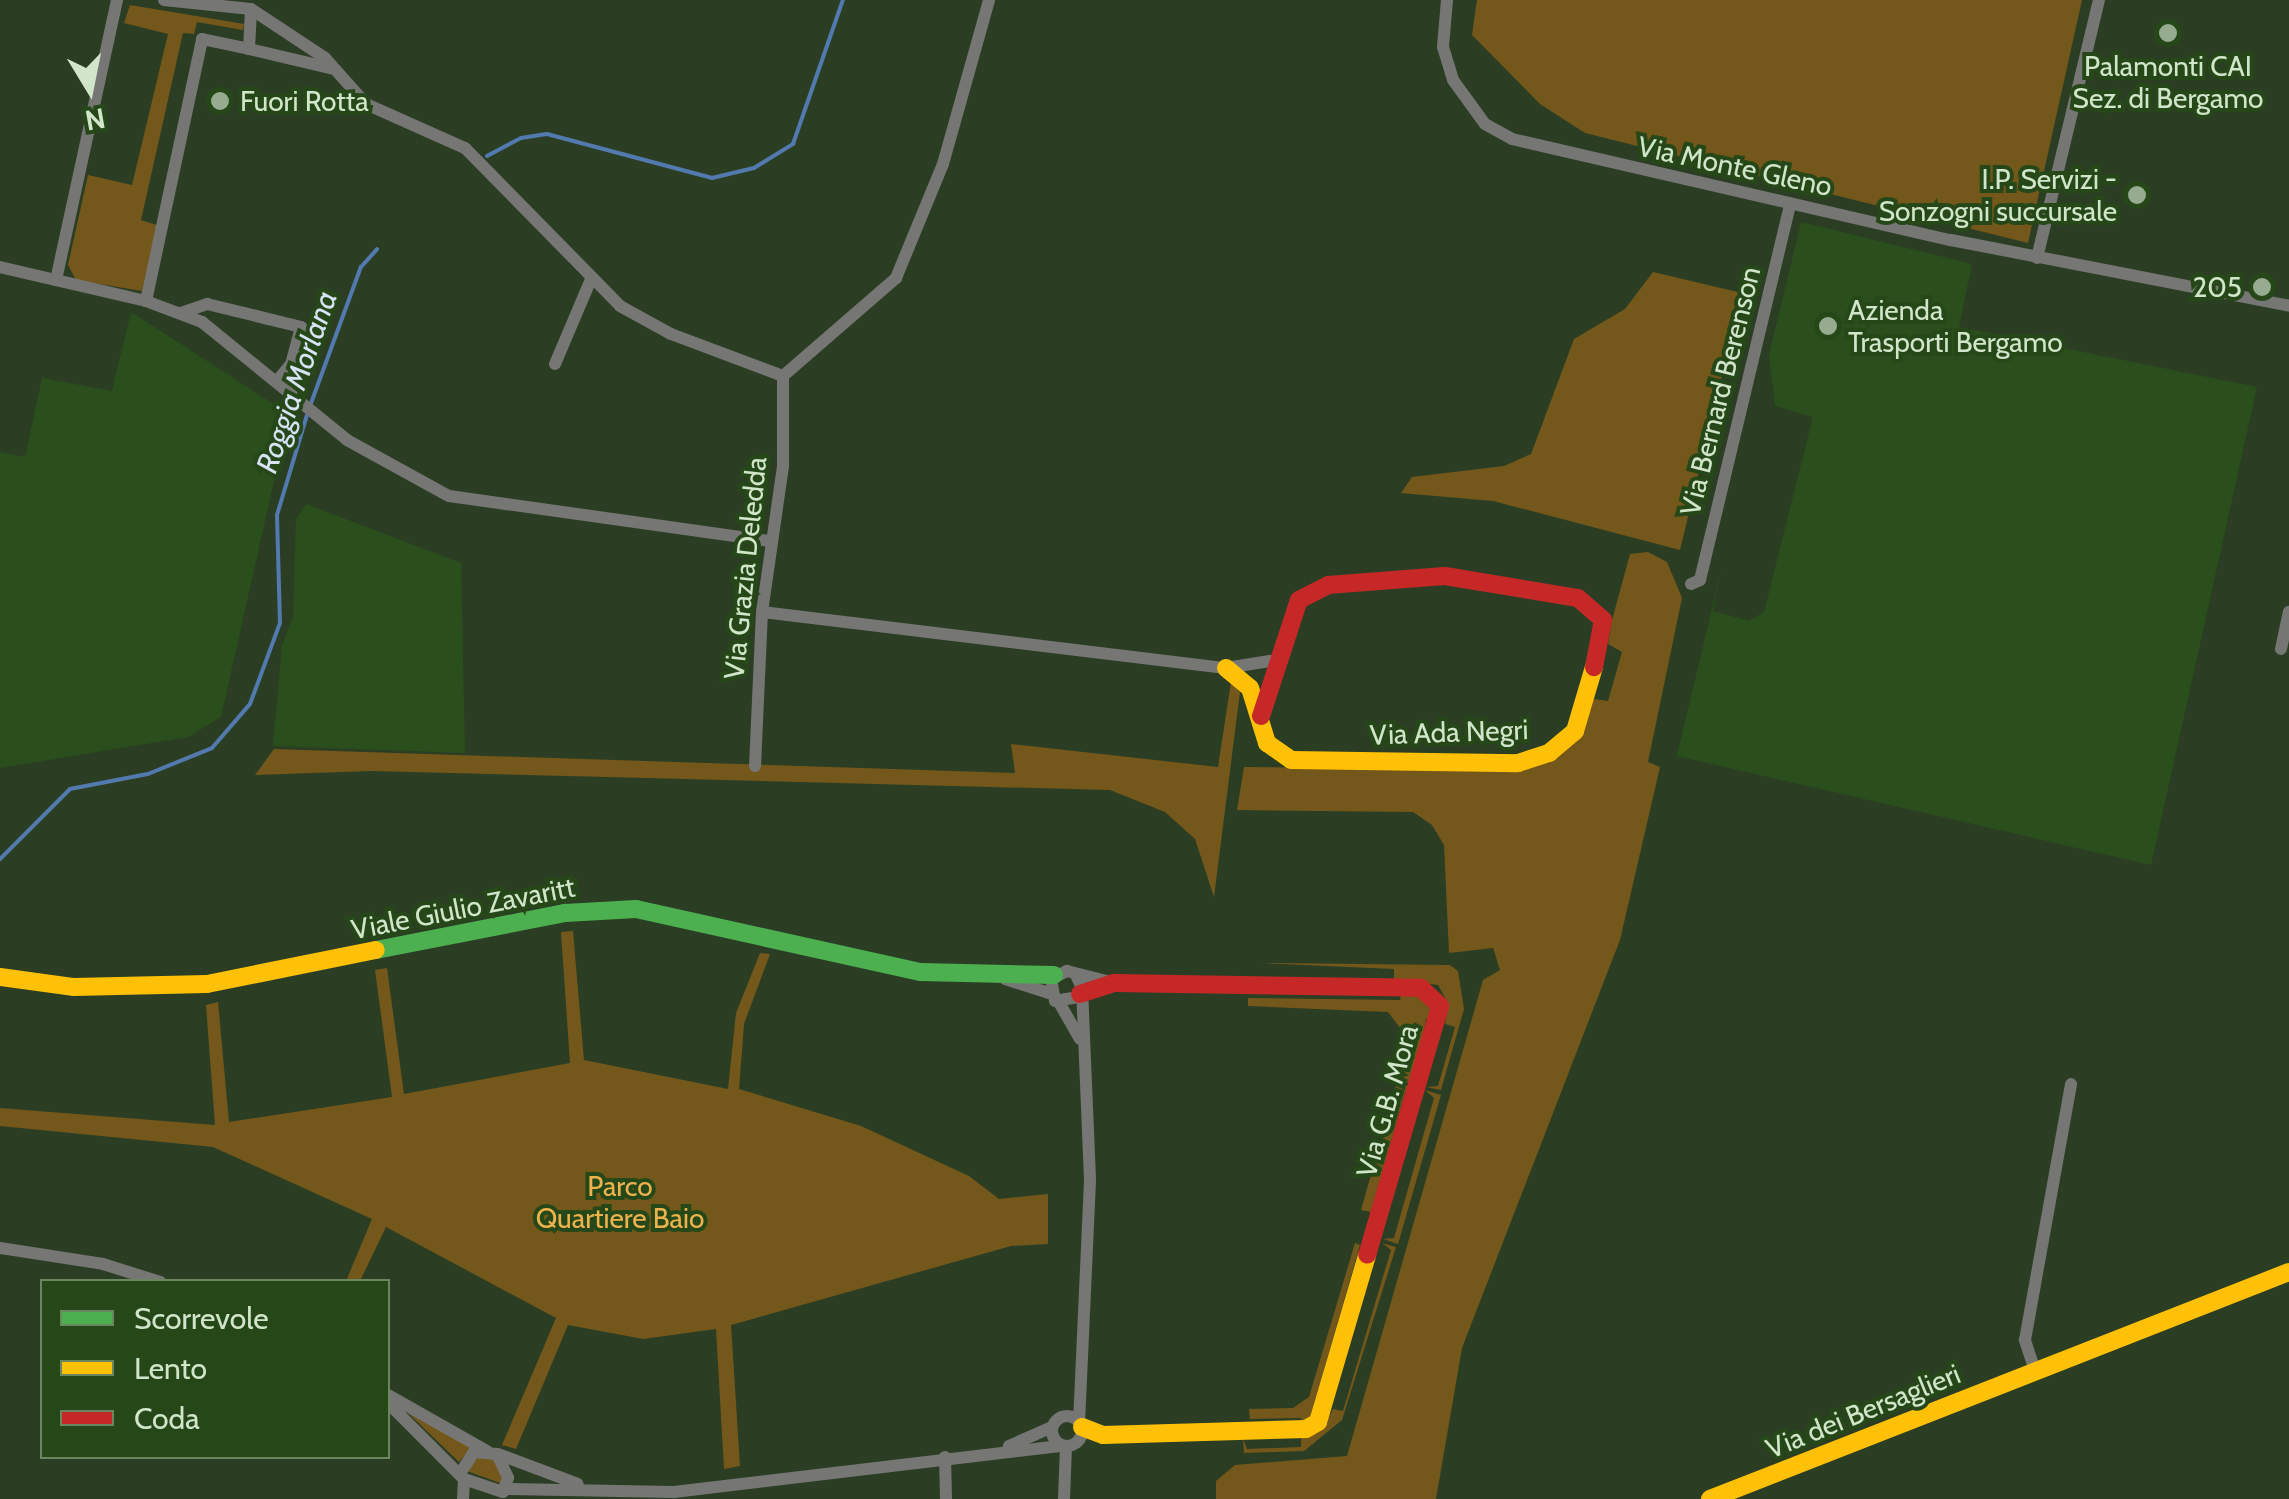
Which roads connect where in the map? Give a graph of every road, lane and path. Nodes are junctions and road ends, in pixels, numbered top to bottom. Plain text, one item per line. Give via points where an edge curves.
1 (117, 0) edge
2 (164, 0) edge
3 (264, 0) edge
4 (988, 0) edge
5 (1448, 0) edge
6 (2099, 0) edge
7 (251, 9) junction
8 (249, 49) junction
9 (336, 70) junction
10 (1790, 204) junction
11 (2037, 258) junction
12 (0, 268) edge
13 (591, 279) junction
14 (56, 280) junction
15 (146, 302) junction
16 (2289, 306) edge
17 (181, 314) junction
18 (555, 364) dead end
19 (783, 376) junction
20 (278, 381) junction
21 (772, 542) junction
22 (1692, 584) dead end
23 (762, 612) junction
24 (2289, 612) edge
25 (2281, 649) dead end
26 (1276, 660) junction
27 (1226, 668) junction
28 (1261, 716) junction
29 (755, 766) dead end
30 (1076, 974) junction
31 (0, 977) edge
32 (1114, 983) junction
33 (1054, 991) junction
34 (1080, 996) junction
35 (1081, 1041) junction
36 (2071, 1084) dead end
37 (0, 1248) edge
38 (2289, 1272) edge
39 (150, 1279) edge
40 (2035, 1371) junction
41 (1082, 1377) junction
42 (390, 1396) edge
43 (390, 1404) edge
44 (1055, 1423) junction
45 (1073, 1437) junction
46 (1002, 1449) junction
47 (492, 1452) junction
48 (945, 1457) junction
49 (462, 1476) junction
50 (772, 1481) junction
51 (585, 1486) junction
52 (502, 1494) edge
53 (622, 1495) edge
54 (462, 1499) edge
55 (772, 1499) edge
56 (946, 1499) edge
57 (1064, 1499) edge
58 (1710, 1499) edge

1 - 14 street
2 - 7 street
3 - 7 street
4 - 19 street via 943,164 896,278
5 - 10 street, Via Monte Gleno via 1444,47 1450,72 1476,114 1498,133
6 - 11 street
7 - 8 street
7 - 9 street
8 - 9 street
8 - 15 street via 202,40
9 - 13 street via 379,112 465,148
10 - 11 street, Via Monte Gleno
10 - 22 street, Via Bernard Berenson via 1700,580
11 - 16 street, Via Monte Gleno
12 - 14 street
13 - 18 street
13 - 19 street via 620,306 670,334
14 - 15 street
15 - 17 street
17 - 20 street
17 - 20 street via 207,304 300,327 291,364
19 - 21 street, Via Grazia Deledda via 784,466
20 - 21 street via 346,440 448,496
21 - 23 street, Via Grazia Deledda
23 - 27 street
23 - 29 street, Via Grazia Deledda
24 - 25 street
26 - 27 street
26 - 28 street, Via Ada Negri
26 - 28 street, Via Ada Negri via 1289,645 1294,610 1306,592 1362,579 1445,576 1578,598 1594,608 1604,634 1575,731 1528,762 1291,760 1267,743
27 - 28 street, Via Ada Negri via 1244,678
30 - 32 street, Via G.B. Mora
30 - 33 street, Viale Giulio Zavaritt
30 - 34 street
31 - 33 street, Viale Giulio Zavaritt via 74,987 208,984 565,913 636,909 685,915 874,964 993,976
32 - 34 street, Via G.B. Mora
32 - 45 street, Via G.B. Mora via 1421,988 1440,1006 1325,1412 1306,1429
33 - 34 street, Viale Giulio Zavaritt
33 - 35 street
34 - 35 street
35 - 41 street via 1090,1181
36 - 40 street via 2024,1340
37 - 39 street via 103,1264
38 - 40 street, Via dei Bersaglieri
40 - 58 street, Via dei Bersaglieri
41 - 44 street
41 - 45 street
42 - 47 street
43 - 49 street
44 - 45 street
44 - 45 street
44 - 46 street
45 - 46 street
45 - 57 street
46 - 48 street
47 - 49 street via 464,1459
47 - 51 street
47 - 52 street via 505,1463
48 - 50 street
48 - 56 street
49 - 52 street
49 - 54 street
50 - 53 street
50 - 55 street
51 - 52 street
51 - 53 street

